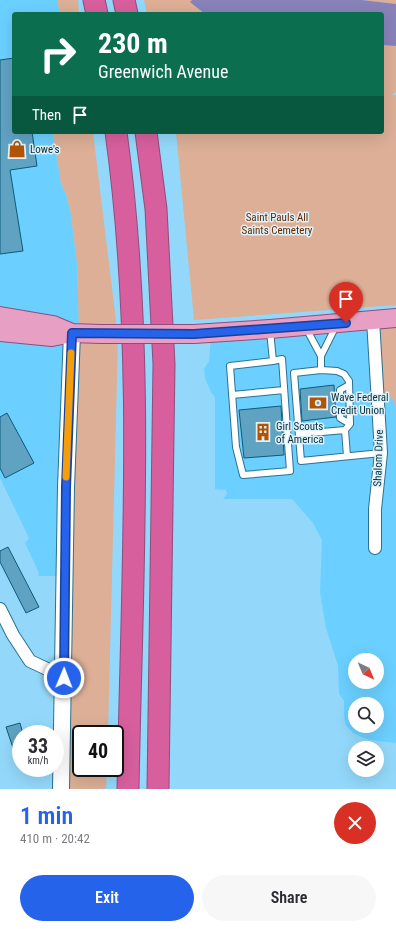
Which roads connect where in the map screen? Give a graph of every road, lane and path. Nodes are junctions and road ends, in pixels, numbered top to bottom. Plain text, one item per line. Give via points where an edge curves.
1 (94, 0) edge
2 (124, 0) edge
3 (97, 12) edge
4 (127, 12) edge
5 (116, 134) edge
6 (146, 134) edge
7 (0, 316) edge
8 (396, 318) edge
9 (373, 320) junction
10 (337, 324) junction
11 (305, 327) junction
12 (270, 330) junction
13 (0, 332) edge
14 (72, 333) junction
15 (321, 356) junction
16 (273, 361) junction
17 (321, 370) junction
18 (349, 385) junction
19 (284, 390) junction
20 (232, 395) junction
21 (340, 395) dead end
22 (340, 412) dead end
23 (350, 424) junction
24 (345, 430) junction
25 (298, 434) junction
26 (381, 453) junction
27 (347, 456) junction
28 (375, 548) dead end
29 (0, 609) edge
30 (64, 678) junction
31 (61, 789) edge
32 (128, 789) edge
33 (158, 789) edge

1 - 3 highway
2 - 4 highway
5 - 32 highway via 129,256 134,366
6 - 33 highway via 156,209 164,364
7 - 14 main road via 53,325
8 - 9 main road
9 - 10 main road
9 - 26 street, Shalom Drive
10 - 11 main road
10 - 15 lane
11 - 12 main road
11 - 15 lane
12 - 14 main road, bridge via 194,334
12 - 16 lane
13 - 14 main road via 52,338
14 - 30 street via 66,487
15 - 17 lane
16 - 19 lane via 282,359
16 - 20 lane via 230,366
17 - 18 lane via 344,374
17 - 25 lane via 294,373
18 - 21 lane via 340,390
18 - 23 lane
19 - 20 lane
19 - 20 lane via 290,471 243,475 236,447
22 - 23 lane via 340,418
23 - 24 lane
24 - 25 lane
24 - 27 lane
25 - 27 lane via 301,461
26 - 27 lane
26 - 28 street, Shalom Drive via 375,509
29 - 30 street via 30,661
30 - 31 street

